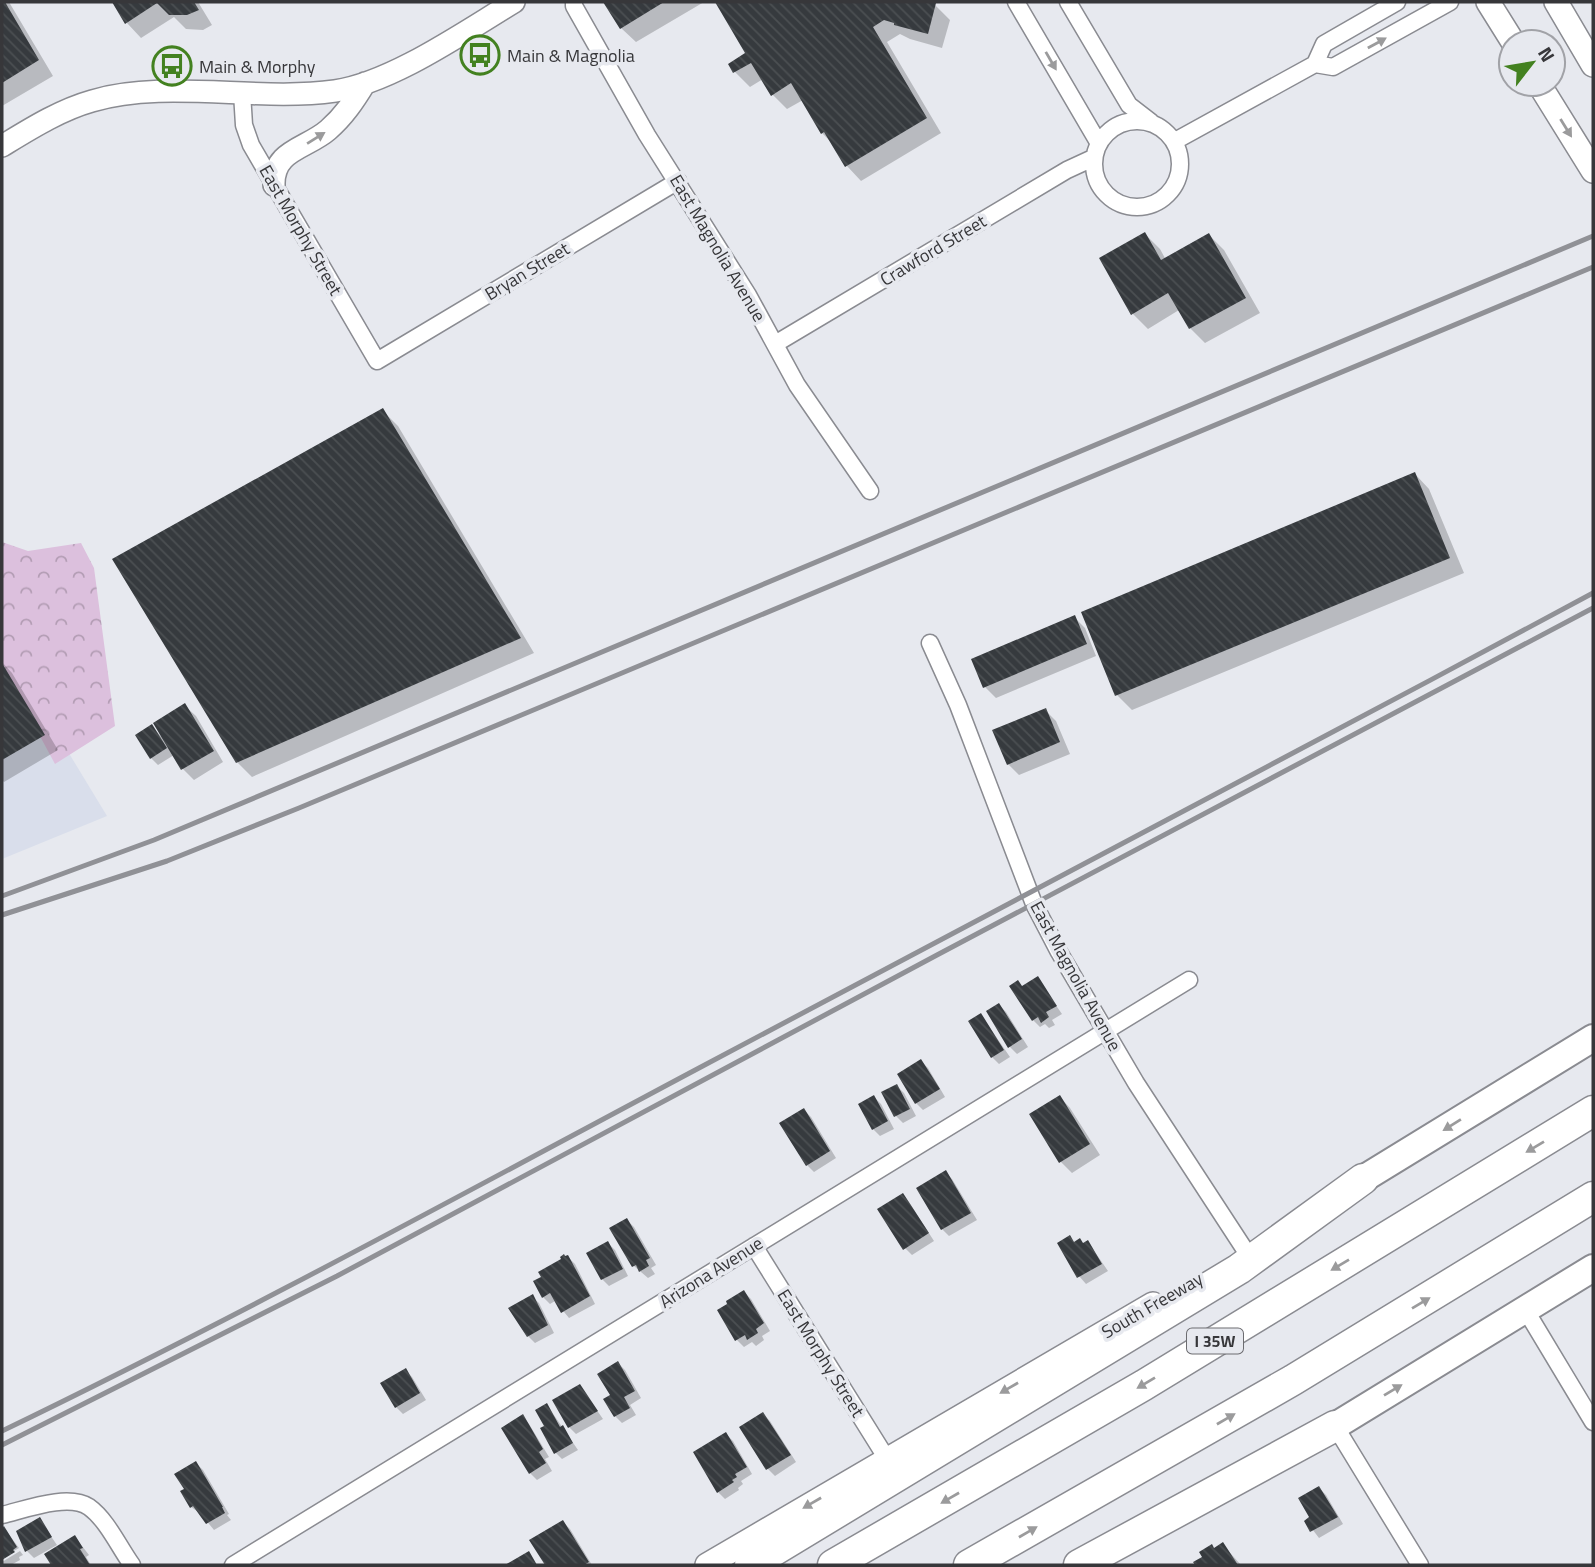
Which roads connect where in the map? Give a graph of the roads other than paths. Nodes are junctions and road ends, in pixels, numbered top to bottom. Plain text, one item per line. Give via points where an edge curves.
1 (514, 2) edge
2 (574, 2) edge
3 (1037, 2) edge
4 (1068, 2) edge
5 (1397, 2) edge
6 (1450, 2) edge
7 (1488, 2) edge
8 (1556, 2) edge
9 (1019, 6) edge
10 (1504, 28) edge
11 (1315, 64) junction
12 (1593, 65) edge
13 (365, 83) junction
14 (242, 93) junction
15 (1548, 98) edge
16 (1151, 122) junction
17 (1175, 141) junction
18 (2, 146) edge
19 (1095, 150) junction
20 (1593, 171) edge
21 (678, 181) junction
22 (274, 185) junction
23 (775, 344) junction
24 (377, 361) joint
25 (870, 491) dead end
26 (930, 643) dead end
27 (1189, 980) dead end
28 (1107, 1030) junction
29 (1593, 1038) edge
30 (1593, 1111) edge
31 (1363, 1179) junction
32 (1593, 1197) edge
33 (754, 1246) junction
34 (1245, 1250) junction
35 (1593, 1268) edge
36 (1525, 1310) junction
37 (1593, 1422) edge
38 (1335, 1426) junction
39 (887, 1459) junction
40 (2, 1515) edge
41 (132, 1565) edge
42 (233, 1565) edge
43 (707, 1565) edge
44 (750, 1565) edge
45 (833, 1565) edge
46 (969, 1565) edge
47 (1079, 1565) edge
48 (1102, 1565) edge
49 (1420, 1565) edge

1 - 13 street
2 - 21 street, East Magnolia Avenue via 647,135
3 - 9 street
4 - 16 street via 1129,105
5 - 11 street via 1324,44
11 -> 6 street via 1333,67
7 - 10 main road
8 - 12 main road
9 -> 19 street
11 - 17 street
13 - 14 street via 307,94
22 -> 13 street via 278,163 326,132 350,108
14 - 18 street via 151,92 92,100
14 - 22 street, East Morphy Street via 251,145
15 -> 20 main road
16 - 17 street
16 - 19 street via 1121,122
17 - 19 street via 1182,169 1170,194 1146,208 1119,205 1098,186
19 - 23 street, Crawford Street
21 - 23 street, East Magnolia Avenue
21 - 24 street, Bryan Street
22 - 24 street, East Morphy Street
23 - 25 street, East Magnolia Avenue via 797,385
26 - 28 street, East Magnolia Avenue via 1034,904
27 - 28 street, Arizona Avenue
28 - 33 street, Arizona Avenue
28 - 34 street, East Magnolia Avenue via 1136,1083
29 -> 31 main road, South Freeway
30 -> 45 highway, I 35W via 1144,1385
31 - 34 main road, South Freeway
31 - 44 highway via 1240,1269
46 -> 32 highway via 1293,1380
33 - 39 street, East Morphy Street
33 - 42 street, Arizona Avenue
34 -> 39 main road, South Freeway
35 - 36 main road
36 - 37 street
38 -> 36 main road
38 - 47 highway
38 - 48 main road
38 - 49 street
39 -> 43 main road, South Freeway
40 - 41 street via 57,1502 88,1507

